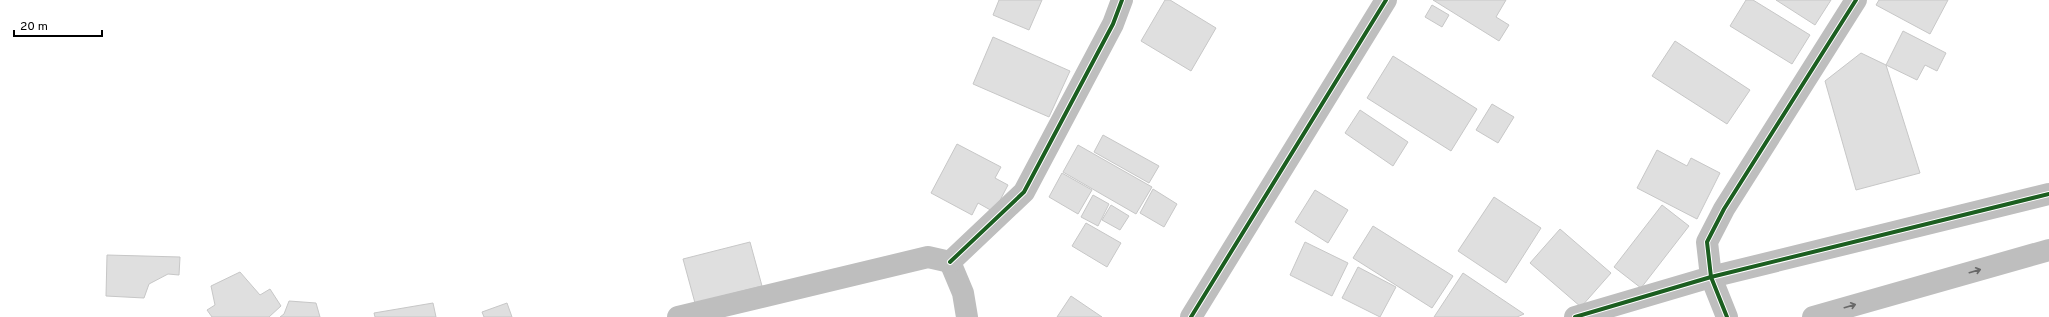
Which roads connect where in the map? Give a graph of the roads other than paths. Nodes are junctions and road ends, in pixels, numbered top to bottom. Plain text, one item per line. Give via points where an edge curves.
1 (1122, 0) edge
2 (1386, 0) edge
3 (1856, 0) edge
4 (2049, 194) edge
5 (2049, 250) edge
6 (950, 262) junction
7 (1712, 277) junction
8 (678, 317) edge
9 (967, 317) edge
10 (1191, 317) edge
11 (1575, 317) edge
12 (1727, 317) edge
13 (1812, 317) edge

1 - 6 street via 1113,24 1024,192
2 - 10 street
3 - 7 street via 1724,209 1707,242
4 - 7 street
13 -> 5 street
6 - 8 street via 928,257
6 - 9 street via 963,293
7 - 11 street
7 - 12 street

